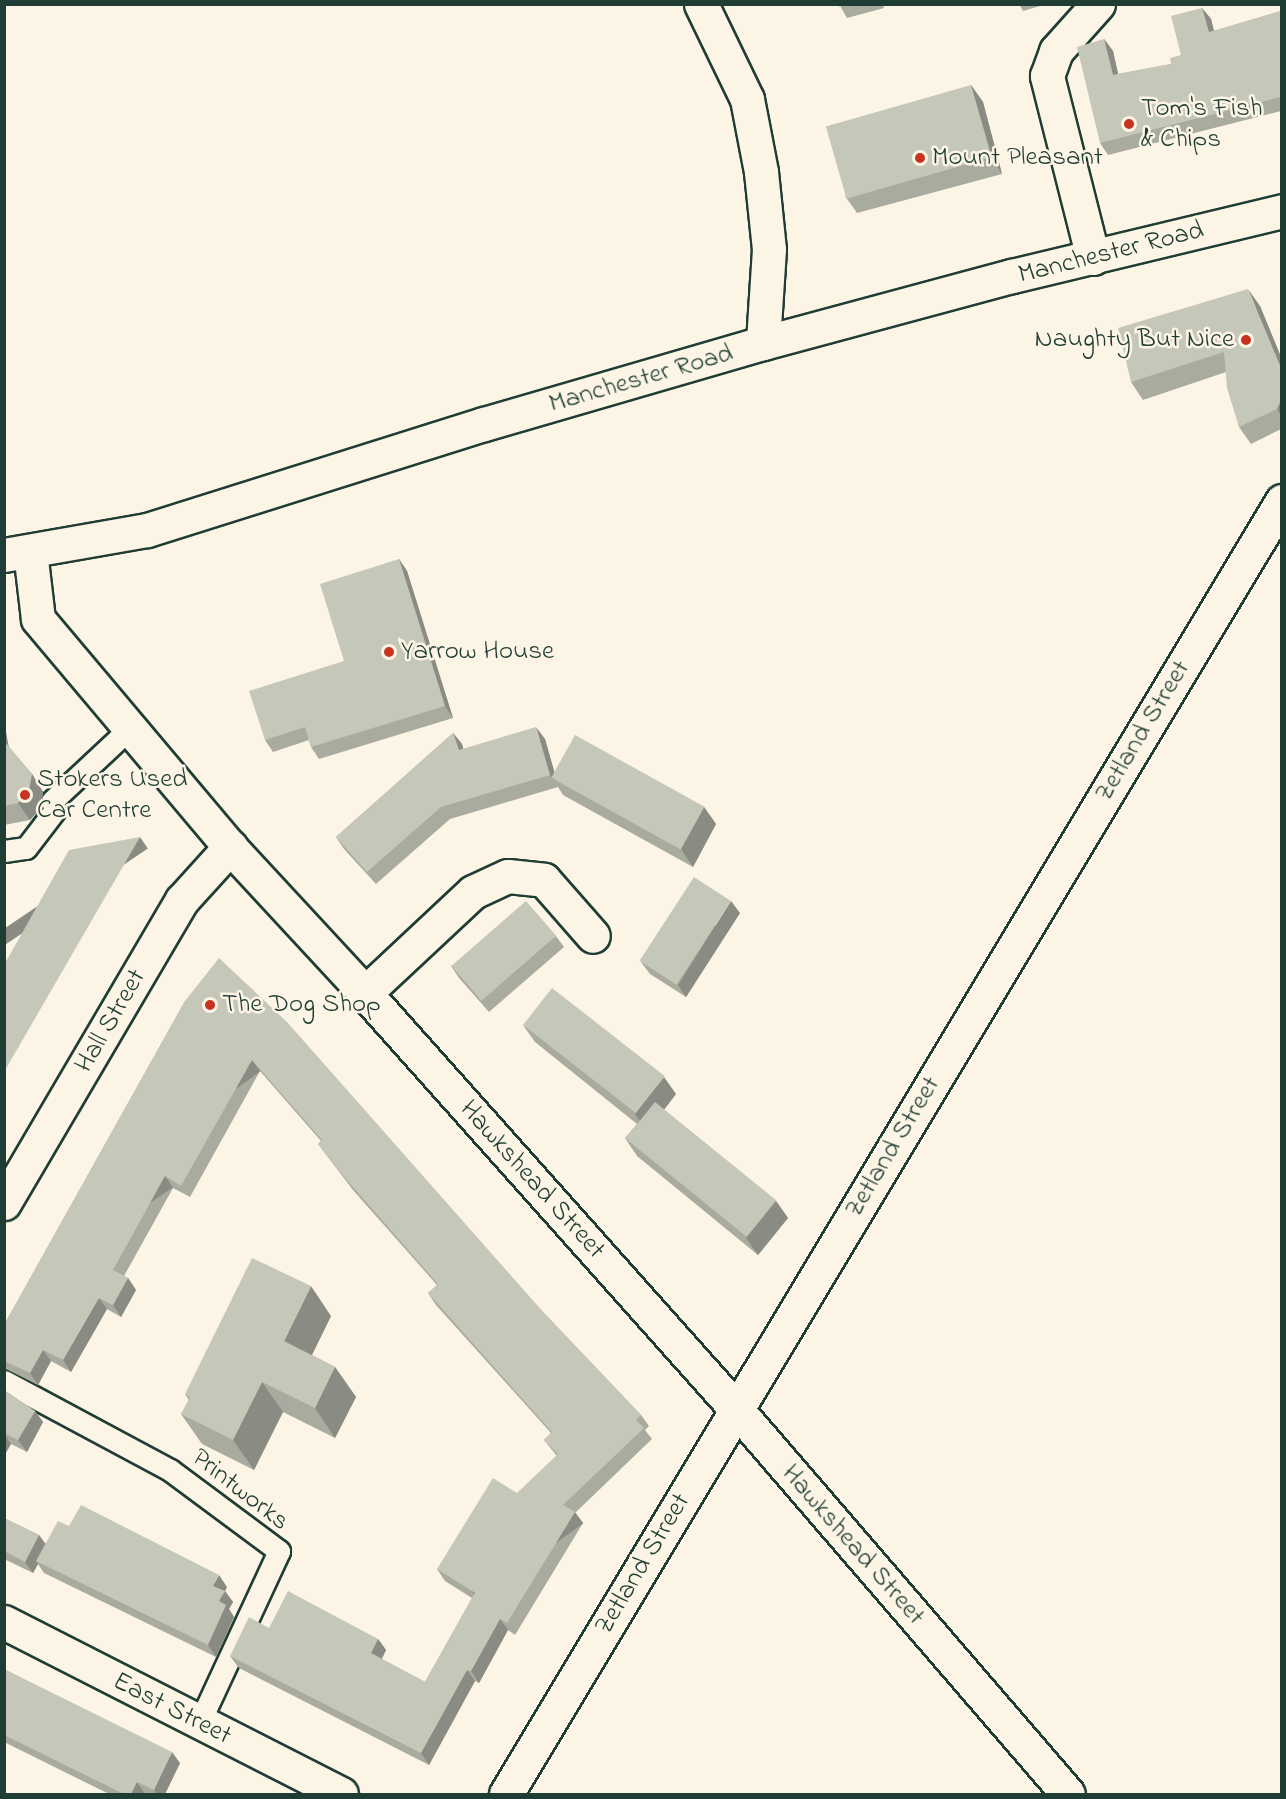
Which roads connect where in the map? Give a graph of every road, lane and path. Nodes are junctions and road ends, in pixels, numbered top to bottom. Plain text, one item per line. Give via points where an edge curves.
1 (701, 4) edge
2 (1098, 4) edge
3 (1281, 211) edge
4 (1093, 258) junction
5 (763, 343) junction
6 (1281, 501) edge
7 (17, 553) edge
8 (130, 728) junction
9 (230, 847) junction
10 (4, 851) edge
11 (593, 936) dead end
12 (365, 993) junction
13 (4, 1203) edge
14 (4, 1381) edge
15 (735, 1409) junction
16 (4, 1622) edge
17 (199, 1724) junction
18 (341, 1794) edge
19 (506, 1794) edge
20 (1068, 1794) edge

1 - 5 street via 747,99 761,172 769,249
2 - 4 street via 1056,51 1047,76
3 - 4 street, Manchester Road
4 - 5 street, Manchester Road
5 - 7 street, Manchester Road via 484,424 147,530
6 - 15 street, Zetland Street
7 - 8 street, Hawkshead Street via 38,618
8 - 9 street, Hawkshead Street
8 - 10 lane via 52,801 55,810 26,848
9 - 12 street, Hawkshead Street
9 - 13 street, Hall Street via 183,900
11 - 12 street via 544,880 508,876 473,892
12 - 15 street, Hawkshead Street
14 - 17 lane, Printworks via 170,1470 279,1551
15 - 19 street, Zetland Street
15 - 20 street, Hawkshead Street
16 - 17 street, East Street
17 - 18 street, East Street

